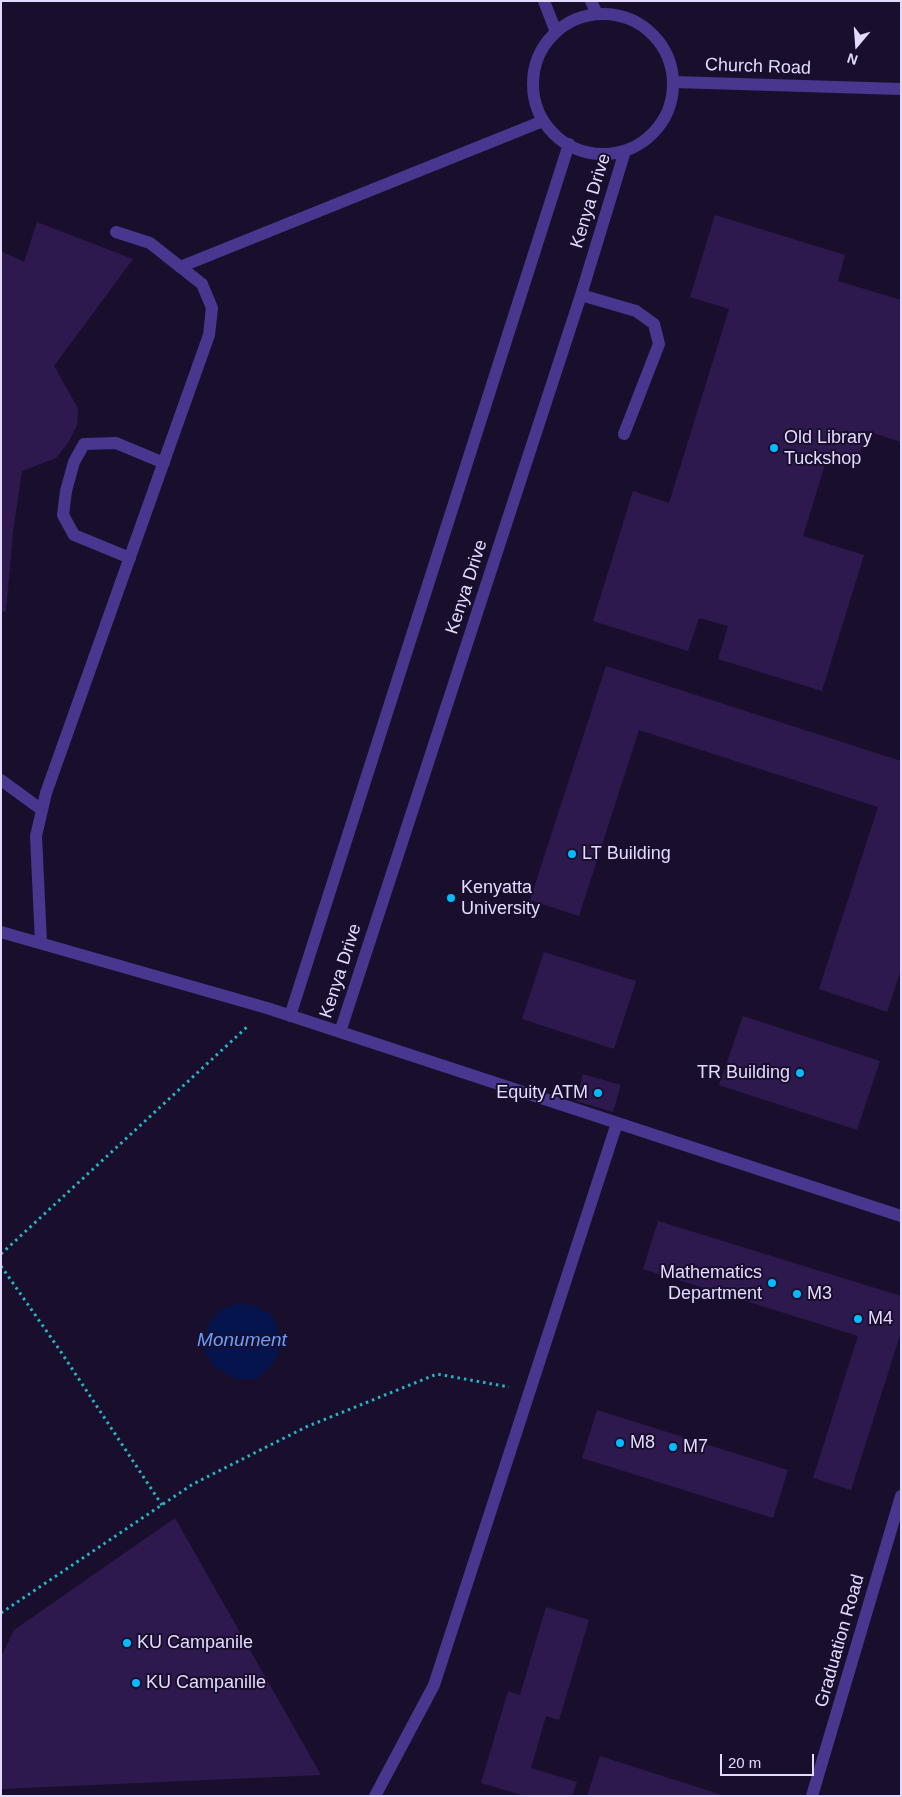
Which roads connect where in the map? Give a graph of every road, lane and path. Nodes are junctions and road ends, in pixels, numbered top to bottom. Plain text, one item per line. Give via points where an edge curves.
1 (544, 1) edge
2 (591, 1) edge
3 (597, 14) junction
4 (556, 32) junction
5 (674, 82) junction
6 (901, 89) edge
7 (543, 120) junction
8 (569, 144) junction
9 (625, 151) junction
10 (116, 232) dead end
11 (180, 267) junction
12 (581, 294) junction
13 (624, 434) dead end
14 (164, 463) junction
15 (130, 558) junction
16 (1, 780) edge
17 (42, 810) junction
18 (1, 932) edge
19 (41, 943) junction
20 (267, 1008) junction
21 (290, 1016) junction
22 (340, 1032) junction
23 (617, 1123) junction
24 (901, 1216) edge
25 (1, 1254) edge
26 (1, 1266) edge
27 (530, 1390) junction
28 (901, 1496) edge
29 (162, 1505) junction
30 (1, 1613) edge
31 (376, 1796) edge
32 (812, 1796) edge

1 - 4 lane
2 - 3 lane
3 - 4 lane via 575,20
3 - 5 lane via 620,16 641,25 658,40 669,60
4 - 7 lane via 541,51 533,74 534,98
5 - 6 lane, Church Road
5 - 9 lane via 671,104 662,125 646,141
7 - 8 lane via 559,139
7 - 11 lane
8 - 9 lane via 580,151 603,155
8 - 21 lane, Kenya Drive
9 - 12 lane, Kenya Drive
10 - 11 lane via 150,243
11 - 14 lane via 202,284 212,308 209,335
12 - 13 lane via 636,312 654,324 659,344
12 - 22 lane, Kenya Drive
14 - 15 lane
14 - 15 lane via 116,443 84,444 74,462 63,515 74,535
15 - 17 lane
16 - 17 lane
17 - 19 lane via 36,836
18 - 19 lane
19 - 20 lane
20 - 21 lane
20 - 25 path
21 - 22 lane
22 - 23 lane
23 - 24 lane
23 - 27 lane
26 - 29 path
27 - 29 path via 437,1374 306,1427 194,1484
27 - 31 lane via 434,1685
28 - 32 lane, Graduation Road
29 - 30 path

